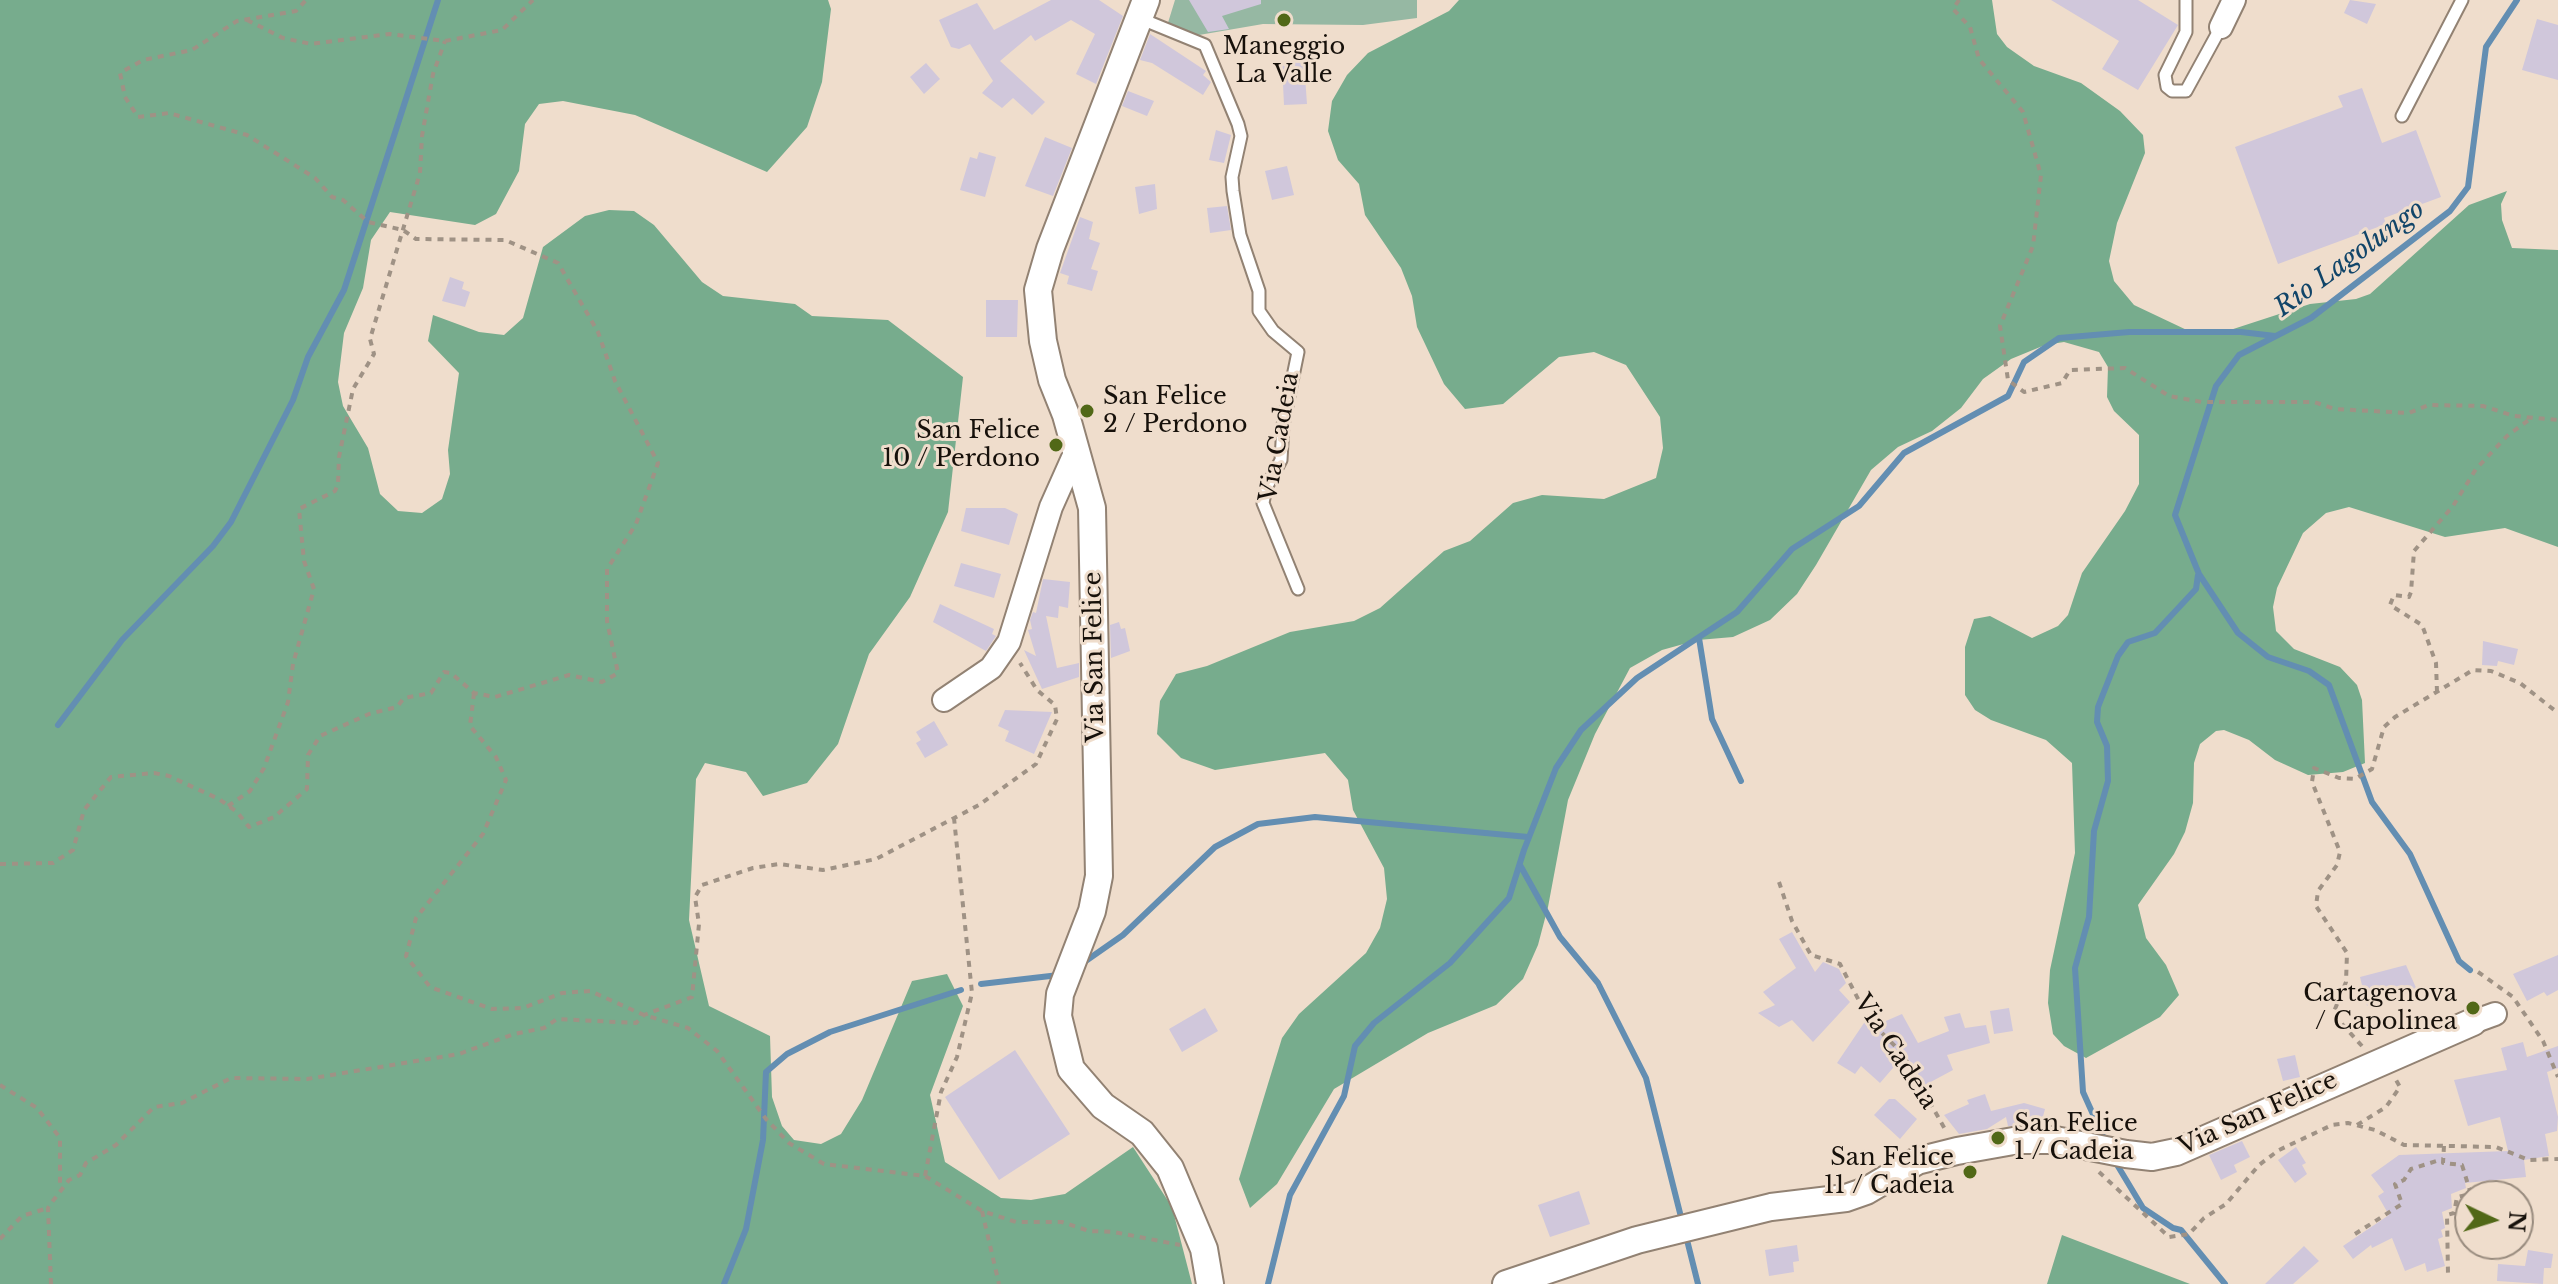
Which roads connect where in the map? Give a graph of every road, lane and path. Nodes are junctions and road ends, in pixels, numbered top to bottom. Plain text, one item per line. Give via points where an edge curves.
1 (306, 0) edge
2 (533, 0) edge
3 (1959, 0) edge
4 (2186, 0) edge
5 (2234, 0) edge
6 (2462, 0) edge
7 (1142, 9) edge
8 (245, 19) junction
9 (2221, 27) joint
10 (445, 41) junction
11 (2402, 116) dead end
12 (403, 230) junction
13 (2530, 419) junction
14 (2558, 420) edge
15 (1076, 451) junction
16 (1298, 589) dead end
17 (1009, 642) junction
18 (474, 693) junction
19 (2437, 693) junction
20 (944, 700) dead end
21 (2558, 713) edge
22 (227, 806) junction
23 (954, 818) junction
24 (0, 864) edge
25 (1779, 882) dead end
26 (2478, 972) dead end
27 (644, 1015) junction
28 (2484, 1018) dead end
29 (2379, 1061) junction
30 (2558, 1077) edge
31 (0, 1085) edge
32 (2357, 1125) junction
33 (2444, 1146) junction
34 (1957, 1151) junction
35 (2443, 1159) junction
36 (2558, 1159) edge
37 (2096, 1160) junction
38 (925, 1176) junction
39 (60, 1189) junction
40 (48, 1208) junction
41 (982, 1211) junction
42 (2355, 1234) dead end
43 (0, 1239) edge
44 (1204, 1249) junction
45 (2448, 1274) dead end
46 (51, 1284) edge
47 (999, 1284) edge
48 (1210, 1284) edge
49 (1506, 1284) edge

1 - 8 path via 296,11
2 - 10 path via 502,30
3 - 13 path via 1953,9 1970,27 1979,59 2023,112 2041,175 2033,246 2000,326 2008,380 2024,392 2062,383 2070,370 2125,368 2169,396 2202,402 2314,402 2335,409 2409,413 2429,405 2483,406
4 - 9 lane via 2189,22 2165,75 2172,91 2186,91
5 - 9 street
6 - 11 lane
7 - 15 street, Via San Felice via 1038,290 1049,367
7 - 16 lane, Via Cadeia via 1205,45 1238,124 1233,191 1240,235 1259,291 1259,311 1298,352 1281,460 1263,503
8 - 10 path via 283,38 311,44 390,34
8 - 12 path via 202,46 154,56 120,73 138,117 169,113 247,135 315,178 368,222
10 - 12 path via 433,74 420,173
12 - 18 path via 416,239 505,240 558,263 598,332 615,381 658,463 636,524 607,569 607,621 618,673 602,682 569,675 495,697
12 - 22 path via 370,339 374,354 353,389 338,484 335,491 299,509 304,561 314,589 288,702 264,768 250,791
13 - 14 path
13 - 19 path via 2476,469 2414,551 2409,597 2394,595 2390,605 2422,625 2436,663
15 - 17 street via 1051,507
15 - 44 street, Via San Felice via 1092,508 1099,876 1058,1016 1071,1069 1103,1106 1142,1133 1170,1168
17 - 20 street via 991,668
17 - 23 path via 1037,690 1055,705 1057,719 1036,764 995,796
18 - 22 path via 444,672 431,693 404,698 397,707 320,736 308,755 307,789 284,811 249,827
18 - 27 path via 470,726 496,757 506,780 483,834 416,918 406,956 430,987 492,1009 523,1008 562,993 590,991
19 - 21 path via 2473,670 2491,671 2520,683
19 - 29 path via 2384,727 2372,769 2355,779 2314,768 2312,782 2340,852 2318,891 2316,906 2347,953 2346,982 2333,1014
22 - 24 path via 169,776 111,777 84,810 73,850 53,863
23 - 27 path via 876,859 845,868 779,864 702,885 695,897 699,924 692,997
23 - 38 path via 972,993 957,1057 941,1092
25 - 34 path, Via Cadeia via 1811,955 1840,964 1869,1020 1902,1053
26 - 30 path via 2513,997 2543,1041
27 - 38 path via 688,1028 717,1051 766,1119 789,1143 824,1164
27 - 39 path via 631,1024 557,1019 544,1028 459,1054 364,1072 291,1080 231,1078 182,1103 154,1107
28 - 29 street, Via San Felice
29 - 32 path via 2400,1087 2386,1107
29 - 37 street, Via San Felice via 2176,1152
31 - 39 path via 37,1108 60,1138
32 - 33 path via 2404,1145
32 - 37 path via 2332,1125 2279,1150 2189,1234 2169,1237
33 - 35 path
33 - 36 path via 2496,1147 2529,1160
34 - 37 street, Via San Felice via 2019,1140 2055,1140
34 - 49 street, Via San Felice via 1917,1161 1846,1198 1771,1207 1684,1228
35 - 42 path via 2411,1169 2395,1184 2402,1204
35 - 45 path via 2462,1165 2471,1194 2457,1197 2454,1213 2447,1215
38 - 41 path
39 - 40 path
40 - 43 path via 22,1216
40 - 46 path
41 - 44 path via 1016,1222 1062,1222
41 - 47 path
44 - 48 street, Via San Felice

